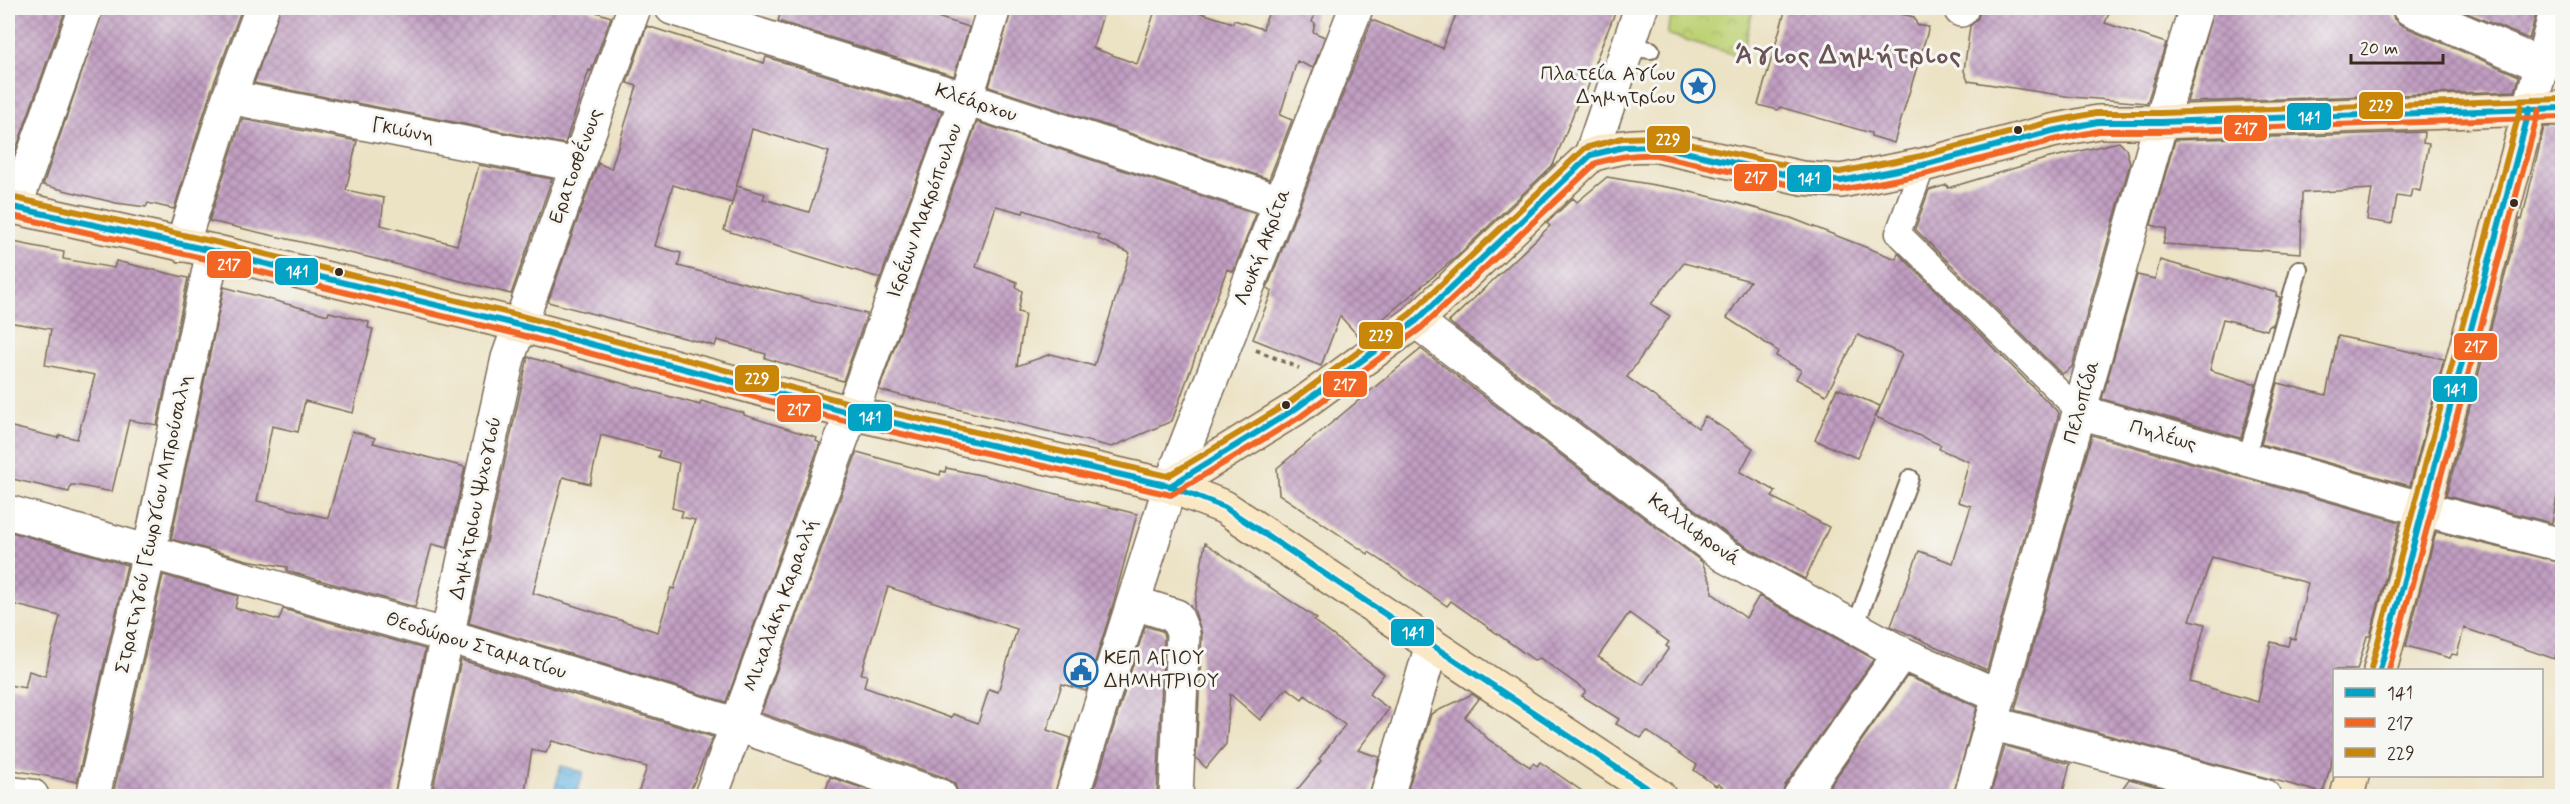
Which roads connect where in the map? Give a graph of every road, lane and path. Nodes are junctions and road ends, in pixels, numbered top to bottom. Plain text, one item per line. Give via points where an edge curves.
1 (86, 8) edge
2 (262, 8) edge
3 (634, 8) edge
4 (672, 8) edge
5 (994, 8) edge
6 (1356, 8) edge
7 (1641, 8) edge
8 (2196, 8) edge
9 (2409, 8) edge
10 (2557, 8) edge
11 (2541, 64) junction
12 (229, 97) junction
13 (966, 99) junction
14 (2530, 108) junction
15 (2562, 108) edge
16 (2161, 123) junction
17 (1591, 155) junction
18 (577, 165) junction
19 (1923, 165) junction
20 (1280, 202) junction
21 (11, 207) edge
22 (198, 248) junction
23 (2299, 269) dead end
24 (1416, 321) junction
25 (519, 326) junction
26 (1227, 338) junction
27 (1332, 383) junction
28 (2080, 412) junction
29 (851, 414) junction
30 (2246, 459) junction
31 (1910, 478) dead end
32 (1170, 486) junction
33 (2423, 509) junction
34 (8, 512) edge
35 (2562, 545) edge
36 (149, 553) junction
37 (1135, 603) junction
38 (1855, 627) junction
39 (448, 636) junction
40 (1432, 645) junction
41 (1901, 653) junction
42 (2380, 669) edge
43 (1995, 709) junction
44 (738, 725) junction
45 (2352, 777) edge
46 (8, 793) edge
47 (32, 796) edge
48 (93, 796) edge
49 (412, 796) edge
50 (711, 796) edge
51 (940, 796) edge
52 (1072, 796) edge
53 (1176, 796) edge
54 (1386, 796) edge
55 (1659, 796) edge
56 (1800, 796) edge
57 (1971, 796) edge
58 (2264, 796) edge
59 (2347, 796) edge

1 - 21 street
2 - 12 street, Στρατηγού Γεωργίου Μπρούσαλη
3 - 18 street, Ερατοσθένους
4 - 13 street, Κλεάρχου
5 - 13 street, Ιερέων Μακρόπουλου
6 - 20 street, Λουκή Ακρίτα
7 - 17 street via 1640,48
8 - 16 street, Πελοπίδα
9 - 11 street
10 - 11 street
11 - 14 street
12 - 18 street, Γκιώνη
12 - 22 street, Στρατηγού Γεωργίου Μπρούσαλη
13 - 20 street, Κλεάρχου
13 - 29 street, Ιερέων Μακρόπουλου
14 - 15 main road
14 - 16 main road
14 - 33 main road
16 - 19 main road via 2098,122
16 - 28 street, Πελοπίδα
17 - 19 main road via 1635,144 1657,146 1802,178 1830,180 1859,179
17 - 24 main road
18 - 25 street, Ερατοσθένους
19 - 28 street, Πηλέως via 1898,232
20 - 26 street, Λουκή Ακρίτα
21 - 22 main road
22 - 25 main road
22 - 36 street, Στρατηγού Γεωργίου Μπρούσαλη
23 - 30 lane
24 - 27 main road
24 - 38 street, Καλλιφρονά via 1725,556
25 - 29 main road
25 - 39 street, Δημήτριου Ψυχογιού via 508,358
26 - 27 path
26 - 32 street, Λουκή Ακρίτα
27 - 32 main road
28 - 30 street, Πηλέως
28 - 43 street, Πελοπίδα
29 - 32 main road
29 - 44 street, Μιχαλάκη Καραολή
30 - 33 street, Πηλέως
31 - 38 lane
32 - 37 street, Λουκή Ακρίτα
32 - 40 main road via 1224,507
33 - 35 street, Πηλέως
33 - 42 main road
34 - 36 street, Θεοδώρου Σταματίου
36 - 39 street, Θεοδώρου Σταματίου
36 - 48 street, Στρατηγού Γεωργίου Μπρούσαλη
37 - 52 street, Λουκή Ακρίτα
37 - 53 street via 1176,616 1183,633
38 - 41 street, Καλλιφρονά
39 - 44 street, Θεοδώρου Σταματίου
39 - 49 street, Δημήτριου Ψυχογιού
40 - 54 street
40 - 55 main road
41 - 43 street, Καλλιφρονά
41 - 56 street
43 - 57 street, Πελοπίδα
43 - 58 street, Καλλιφρονά
44 - 50 street, Μιχαλάκη Καραολή
44 - 51 street, Θεοδώρου Σταματίου
45 - 59 main road
46 - 47 street

